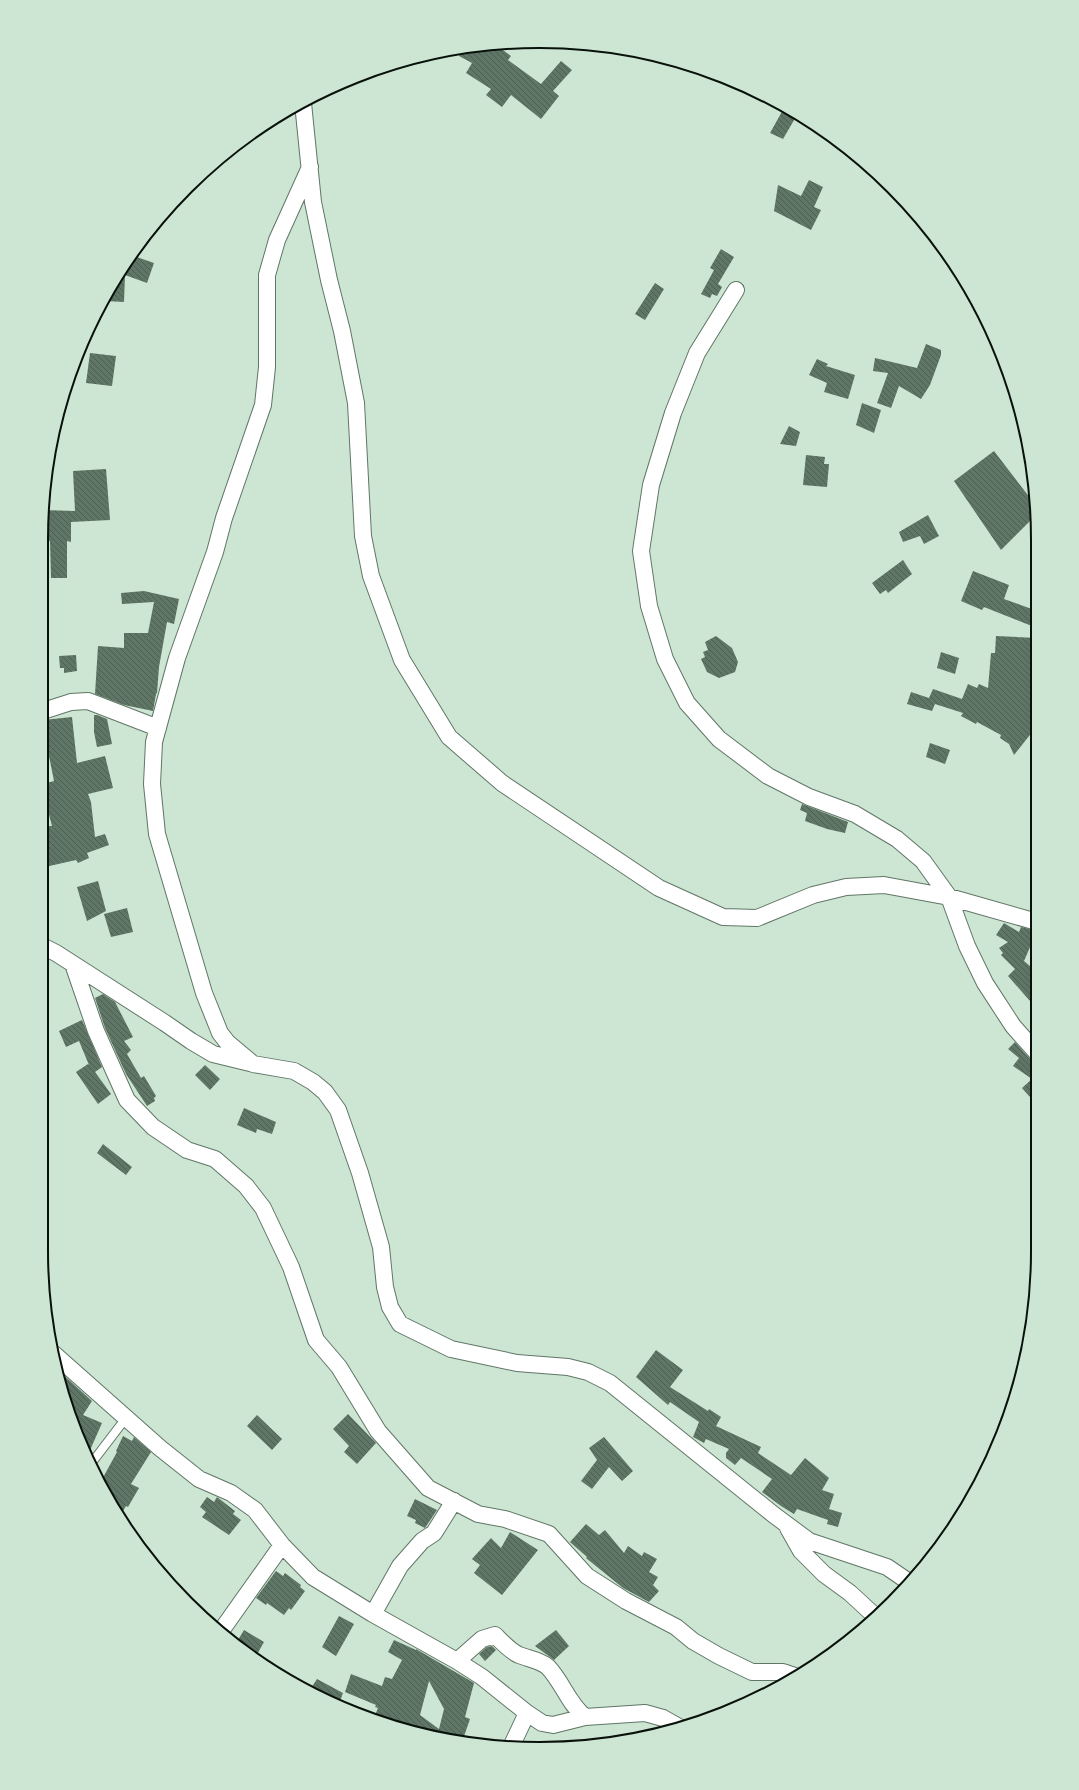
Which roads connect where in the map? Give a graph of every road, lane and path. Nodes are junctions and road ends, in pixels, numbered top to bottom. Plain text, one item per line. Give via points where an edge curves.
1 (304, 109) edge
2 (310, 167) junction
3 (736, 290) dead end
4 (48, 709) edge
5 (158, 728) junction
6 (950, 897) junction
7 (1031, 920) edge
8 (48, 950) edge
9 (73, 964) junction
10 (1031, 1046) edge
11 (253, 1064) junction
12 (60, 1360) edge
13 (126, 1418) junction
14 (95, 1459) edge
15 (454, 1501) junction
16 (787, 1525) junction
17 (282, 1545) junction
18 (905, 1579) edge
19 (871, 1613) edge
20 (373, 1614) junction
21 (224, 1627) edge
22 (457, 1661) junction
23 (789, 1674) edge
24 (526, 1713) junction
25 (585, 1717) junction
26 (673, 1723) edge
27 (514, 1741) edge

1 - 2 street
2 - 5 street via 278,240 267,275 267,367 263,405 177,658
2 - 6 street via 315,210 356,403 363,536 370,576 402,660 449,737 502,783 659,888 723,917 757,918 813,895 846,887 884,886
3 - 6 street via 697,353 673,413 651,485 640,550 649,606 665,659 687,703 719,739 768,776 809,797 856,814 897,839 923,861
4 - 5 street via 71,702 88,701
5 - 11 street via 154,742 152,784 157,834 171,886 204,993 220,1033
6 - 7 street
6 - 10 street via 967,946 985,983 1013,1026
8 - 9 street
9 - 11 street via 213,1054
9 - 15 street via 96,1031 127,1100 153,1127 187,1150 215,1159 246,1186 263,1208 291,1267 316,1340 339,1367 378,1431 428,1488
11 - 16 street via 294,1071 325,1092 338,1110 360,1172 381,1247 384,1287 390,1307 400,1324 451,1349 517,1363 568,1367 588,1372 610,1383
12 - 13 street
13 - 14 lane
13 - 17 street via 199,1479 231,1493 254,1510
15 - 20 street via 434,1533 422,1541 400,1566
15 - 23 street via 478,1514 505,1519 549,1534 587,1576 626,1601 676,1627 693,1641 719,1656 752,1672
16 - 18 street via 809,1541 887,1567
16 - 19 street via 800,1551
17 - 20 street via 313,1577
17 - 21 street
20 - 22 street
22 - 24 street
22 - 25 street via 482,1639 495,1635 518,1654 547,1666 574,1708
24 - 25 street via 542,1723 553,1725
24 - 27 street
25 - 26 street via 645,1713

